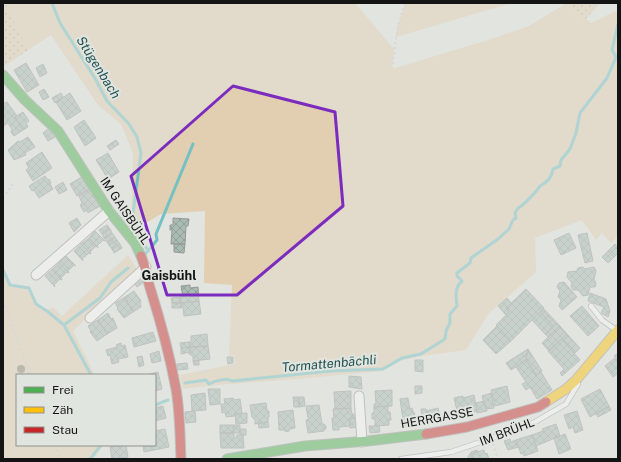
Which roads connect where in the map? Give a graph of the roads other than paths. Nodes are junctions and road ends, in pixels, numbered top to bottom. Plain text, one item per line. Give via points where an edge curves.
1 (3, 75) edge
2 (109, 211) junction
3 (146, 267) junction
4 (36, 275) dead end
5 (591, 306) dead end
6 (90, 318) dead end
7 (618, 331) edge
8 (589, 365) junction
9 (359, 396) dead end
10 (362, 442) junction
11 (181, 459) edge
12 (227, 459) edge
13 (401, 459) edge

1 - 2 street, IM GAISBÜHL via 58,131
2 - 3 street, IM GAISBÜHL via 135,243
2 - 4 street
3 - 6 street
3 - 11 street, IM GAISBÜHL via 176,389
5 - 7 lane via 602,320
7 - 8 street, HERRGASSE
8 - 10 street, HERRGASSE via 566,390 538,407 467,427
8 - 13 lane, IM BRÜHL via 566,404 528,426 451,452
9 - 10 street
10 - 12 street, HERRGASSE via 305,446

